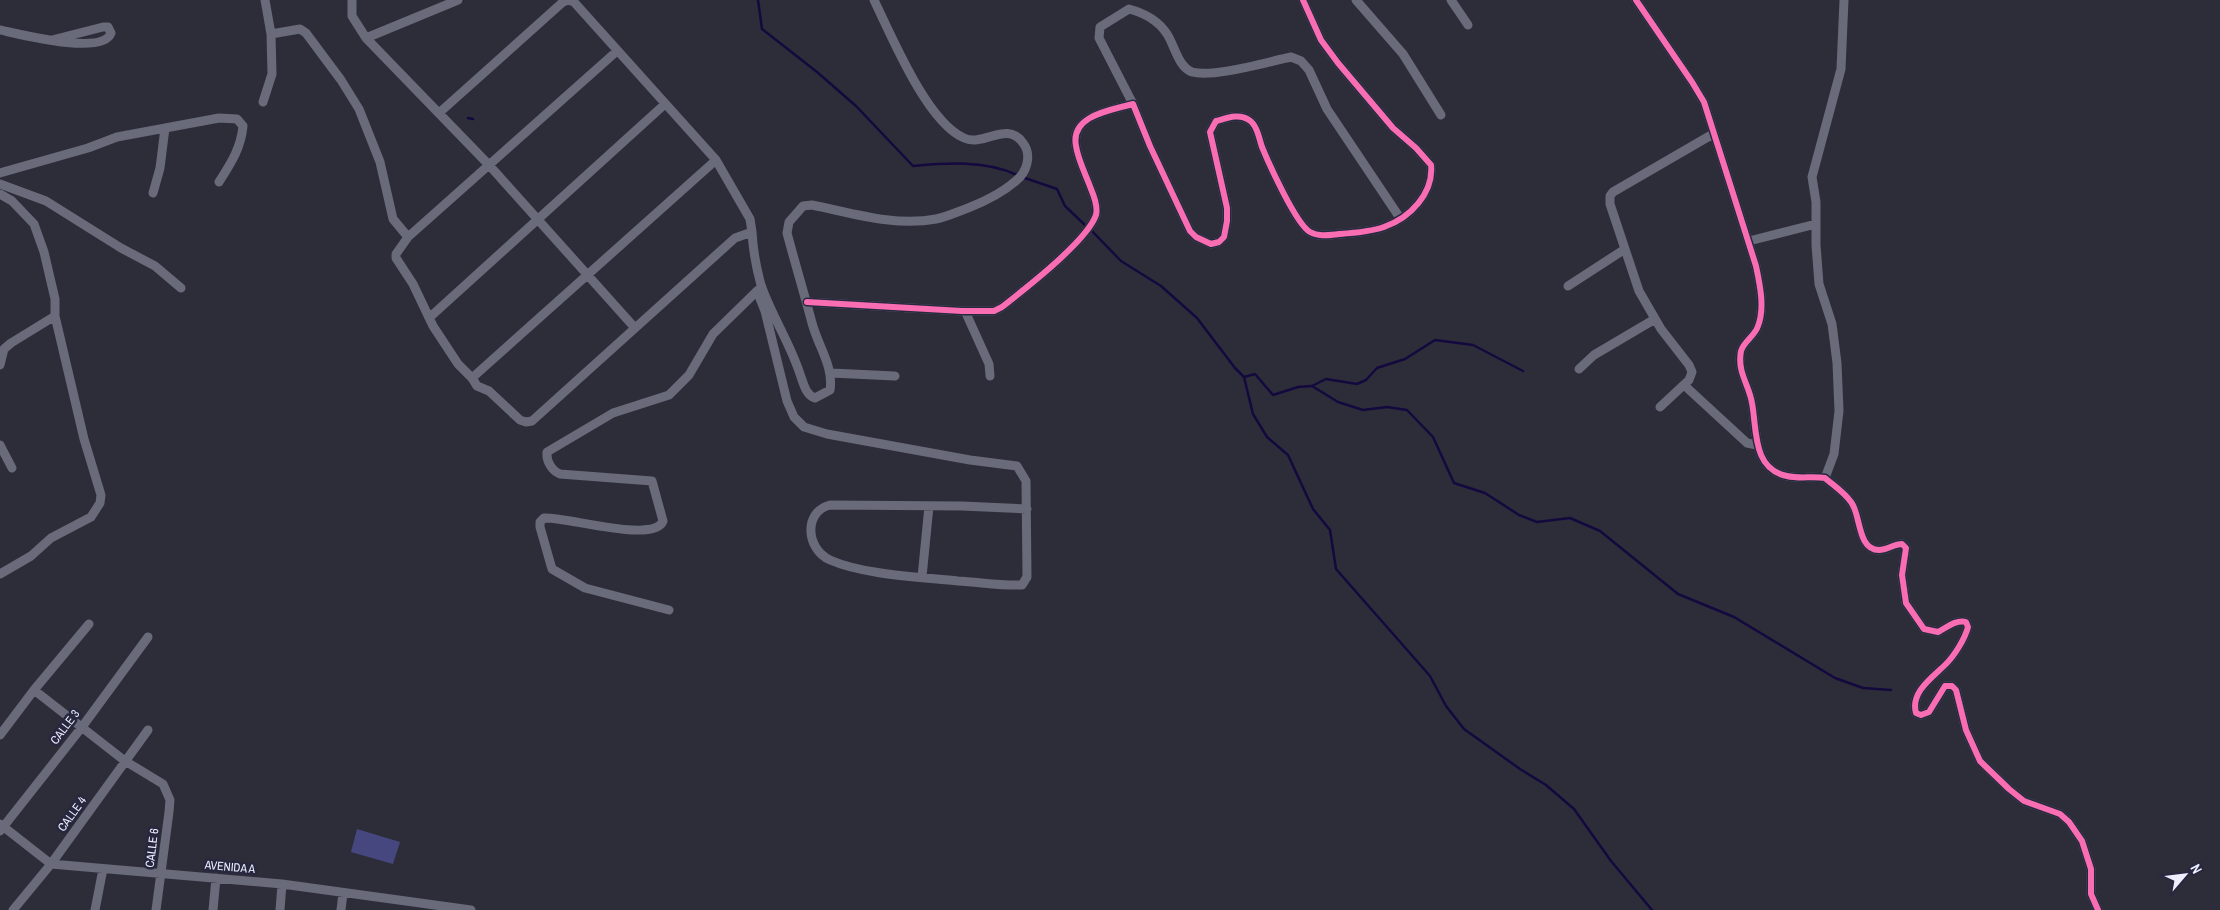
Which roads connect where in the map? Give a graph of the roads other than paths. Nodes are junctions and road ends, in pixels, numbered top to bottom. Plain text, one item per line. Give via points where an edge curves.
1 (265, 0) edge
2 (352, 0) edge
3 (458, 0) edge
4 (874, 0) edge
5 (1302, 0) edge
6 (1356, 0) edge
7 (1451, 0) edge
8 (1636, 0) edge
9 (1844, 0) edge
10 (1468, 25) dead end
11 (0, 30) edge
12 (271, 34) junction
13 (366, 38) junction
14 (52, 40) junction
15 (617, 51) junction
16 (263, 102) dead end
17 (665, 104) junction
18 (1133, 104) junction
19 (439, 113) junction
20 (1441, 115) dead end
21 (165, 128) junction
22 (1713, 134) junction
23 (716, 160) junction
24 (489, 166) junction
25 (0, 173) edge
26 (220, 182) dead end
27 (0, 184) edge
28 (153, 193) dead end
29 (0, 194) edge
30 (1400, 218) junction
31 (538, 220) junction
32 (1816, 224) junction
33 (752, 232) junction
34 (408, 237) junction
35 (1748, 241) junction
36 (1625, 249) junction
37 (588, 274) junction
38 (1568, 286) dead end
39 (180, 288) dead end
40 (760, 289) junction
41 (807, 302) junction
42 (965, 311) junction
43 (55, 316) junction
44 (429, 318) junction
45 (1655, 319) junction
46 (635, 328) junction
47 (0, 365) edge
48 (1579, 368) dead end
49 (831, 373) junction
50 (896, 376) dead end
51 (990, 376) dead end
52 (472, 378) junction
53 (1684, 385) junction
54 (1660, 407) dead end
55 (0, 445) edge
56 (1757, 445) junction
57 (12, 468) dead end
58 (1825, 478) junction
59 (929, 506) junction
60 (1027, 509) junction
61 (0, 574) edge
62 (922, 577) junction
63 (669, 610) dead end
64 (89, 624) dead end
65 (148, 637) dead end
66 (34, 690) junction
67 (82, 727) junction
68 (148, 730) dead end
69 (0, 735) edge
70 (125, 761) junction
71 (1, 827) edge
72 (51, 864) junction
73 (103, 868) junction
74 (161, 875) junction
75 (216, 878) junction
76 (282, 884) junction
77 (343, 893) junction
78 (402, 905) edge
79 (460, 909) edge
80 (13, 910) edge
81 (95, 910) edge
82 (156, 910) edge
83 (213, 910) edge
84 (280, 910) edge
85 (341, 910) edge
86 (471, 910) edge
87 (2098, 910) edge

1 - 12 street
2 - 13 street via 352,16
3 - 13 street
4 - 41 street via 917,83 944,123 964,138 976,141 1001,132 1015,135 1028,152 1027,165 1019,177 988,200 936,219 904,222 803,206 789,222 787,233
5 - 30 street via 1321,40 1338,63 1393,128 1431,165 1431,181 1424,196
6 - 20 street via 1403,54
7 - 10 street
8 - 22 street via 1704,102
9 - 32 street via 1841,69 1812,177
11 - 14 street
12 - 16 street via 272,74
12 - 34 street via 300,29 341,80 359,109 380,162 393,219
13 - 19 street
14 - 14 street via 84,44 107,39 111,33 108,27 103,27
15 - 17 street
15 - 19 street via 574,2 562,2
15 - 24 street
17 - 23 street
17 - 31 street
18 - 30 street via 1099,38 1100,27 1129,9 1146,13 1166,32 1189,71 1206,74 1291,57 1301,61 1309,70 1328,109
18 - 30 street via 1190,231 1203,242 1219,242 1227,230 1227,208 1210,132 1216,121 1234,116 1250,120 1255,127 1294,213 1302,227 1310,232 1318,236 1357,233 1385,227
18 - 42 street via 1089,118 1082,123 1075,137 1097,212 1083,237 1002,307 994,311
19 - 24 street
21 - 25 street via 117,137
21 - 26 street via 219,118 238,119 244,126 242,141
21 - 28 street
22 - 35 street
22 - 36 street via 1613,192 1610,204
23 - 33 street via 750,219
23 - 37 street
24 - 31 street
24 - 34 street
27 - 39 street via 46,202 156,266
29 - 43 street via 12,201 34,224 55,299
31 - 37 street
31 - 44 street
32 - 35 street
32 - 58 street via 1819,284 1832,324 1839,411 1834,454
33 - 40 street
33 - 46 street via 735,238
34 - 44 street via 396,258
35 - 56 street via 1761,287 1761,310 1758,327 1745,342 1740,359 1742,377 1752,400
36 - 38 street
36 - 45 street via 1639,291
37 - 46 street
37 - 52 street
40 - 49 street via 790,345 810,396 815,398 830,390
40 - 60 street via 787,401 794,417 804,427 827,434 1017,466 1026,481
40 - 63 street via 713,334 689,375 669,395 618,411 547,452 553,470 560,474 652,481 664,521 654,530 617,529 544,518 540,527 552,569 585,588
41 - 42 street
41 - 49 street via 812,325
42 - 51 street via 989,364
43 - 47 street via 4,349
43 - 61 street via 84,439 101,495 100,503 91,517 51,538 31,556
44 - 52 street via 458,364
45 - 48 street via 1594,355
45 - 53 street via 1689,365 1692,372
46 - 52 street via 532,421 520,420 489,391 477,386
49 - 50 street
53 - 54 street
53 - 56 street via 1747,443
55 - 57 street
56 - 58 street via 1764,459 1778,474
58 - 87 street via 1852,502 1859,528 1872,548 1879,550 1895,544 1906,548 1902,576 1906,603 1924,629 1938,632 1962,620 1968,627 1947,663 1926,681 1914,706 1916,713 1929,712 1945,686 1952,686 1960,702 1971,745 1980,761 2024,801 2060,814 2082,841 2091,869 2091,894
59 - 60 street
59 - 62 street
59 - 62 street via 830,505 817,513 810,533 815,546 829,559 870,570
60 - 62 street via 1027,577 1022,585
64 - 66 street
65 - 67 street, CALLE 3
66 - 67 street
66 - 69 street
67 - 70 street
67 - 71 street, CALLE 3
68 - 70 street, CALLE 4
70 - 72 street, CALLE 4
70 - 74 street, CALLE 6 via 163,784 167,790 170,800
71 - 72 street
72 - 73 street, AVENIDA A
72 - 80 street, CALLE 4
73 - 74 street, AVENIDA A
73 - 81 street
74 - 75 street, AVENIDA A
74 - 82 street, CALLE 6
75 - 76 street, AVENIDA A
75 - 83 street
76 - 77 street, AVENIDA A
76 - 84 street
77 - 78 street, AVENIDA A
77 - 85 street
78 - 79 street, AVENIDA A
79 - 86 street, AVENIDA A

